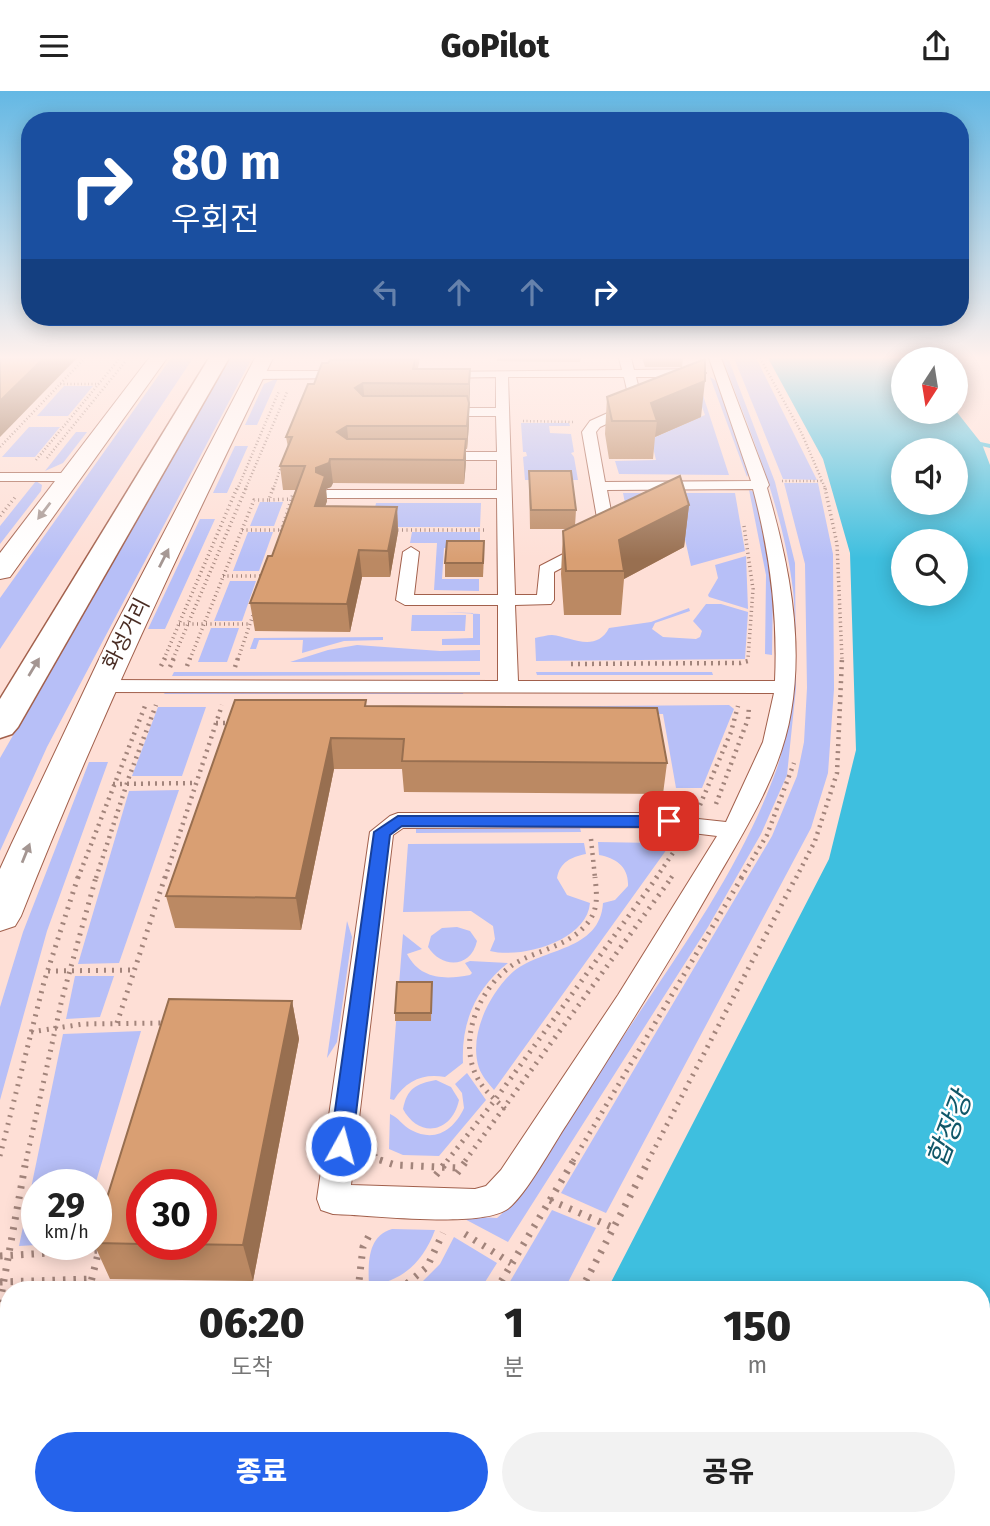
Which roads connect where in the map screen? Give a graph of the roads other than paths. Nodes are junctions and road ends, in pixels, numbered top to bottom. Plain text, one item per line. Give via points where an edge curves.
1 (108, 425) edge
2 (161, 425) edge
3 (179, 425) edge
4 (245, 425) edge
5 (503, 425) edge
6 (594, 425) edge
7 (746, 425) edge
8 (419, 456) edge
9 (505, 456) junction
10 (0, 477) edge
11 (70, 477) junction
12 (774, 483) junction
13 (599, 486) junction
14 (327, 494) edge
15 (506, 494) junction
16 (411, 552) dead end
17 (0, 571) edge
18 (507, 600) junction
19 (7, 667) dead end
20 (100, 686) junction
21 (785, 687) junction
22 (508, 688) junction
23 (0, 727) edge
24 (732, 831) junction
25 (0, 916) edge

1 - 11 main road
2 - 19 highway
23 -> 3 highway
20 -> 4 main road, 화성거리
5 - 9 street
6 - 13 street via 589,432
7 - 12 street
8 - 9 street
9 - 15 street
10 - 11 street
11 -> 17 main road
12 - 13 street
12 - 21 street
13 - 18 street via 608,537 546,570 545,600
14 - 15 street
15 - 18 street
16 - 18 street via 405,600
18 - 22 street
20 - 22 street via 158,690
25 -> 20 main road, 화성거리
21 - 22 street
21 - 24 street via 764,767
24 - 24 street via 643,820 398,821 382,832 334,1199 441,1212 496,1199 640,988

